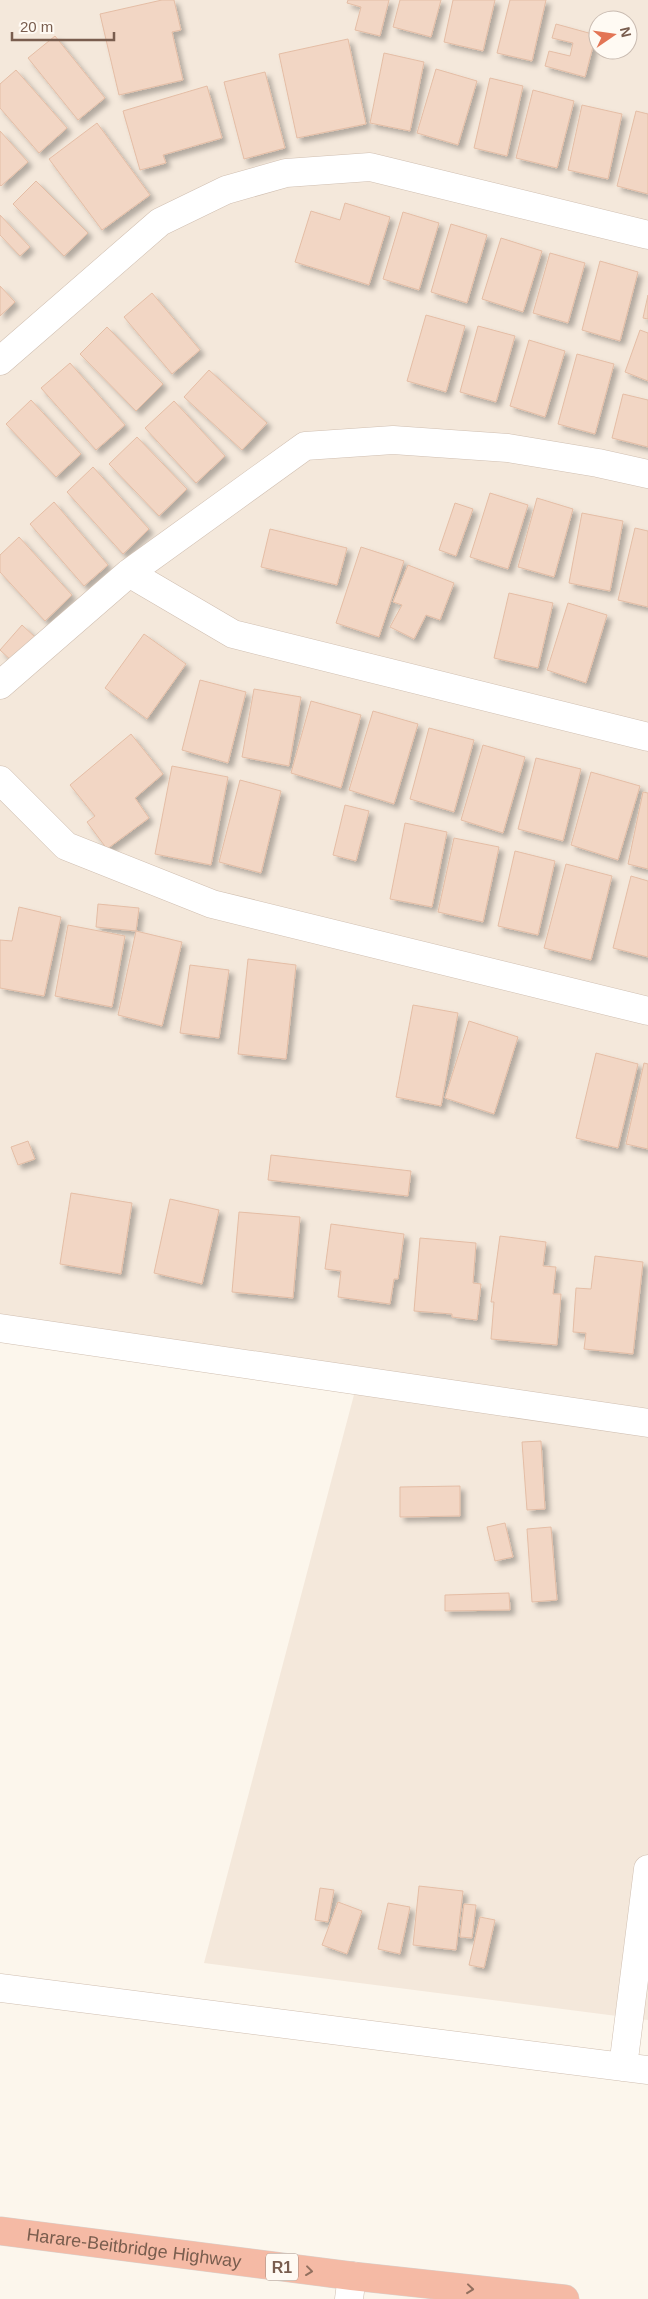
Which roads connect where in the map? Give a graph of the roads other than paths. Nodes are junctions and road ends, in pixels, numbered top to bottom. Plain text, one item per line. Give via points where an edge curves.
1 (648, 236) edge
2 (0, 361) edge
3 (648, 474) edge
4 (128, 573) junction
5 (0, 685) edge
6 (648, 737) edge
7 (0, 780) edge
8 (648, 1011) edge
9 (0, 1328) edge
10 (648, 1423) edge
11 (648, 1869) edge
12 (0, 1988) edge
13 (635, 2069) edge
14 (0, 2231) edge
15 (351, 2288) edge
16 (565, 2299) edge

1 - 2 street via 370,167 286,173 226,190 160,222
3 - 4 street via 508,448 393,440 305,446
4 - 5 street
4 - 6 street via 233,634
7 - 8 street via 66,846 212,904
9 - 10 street
11 - 13 street
12 - 13 street
14 -> 15 highway, Harare-Beitbridge Highway / R1
15 -> 16 highway, Harare-Beitbridge Highway / R1

